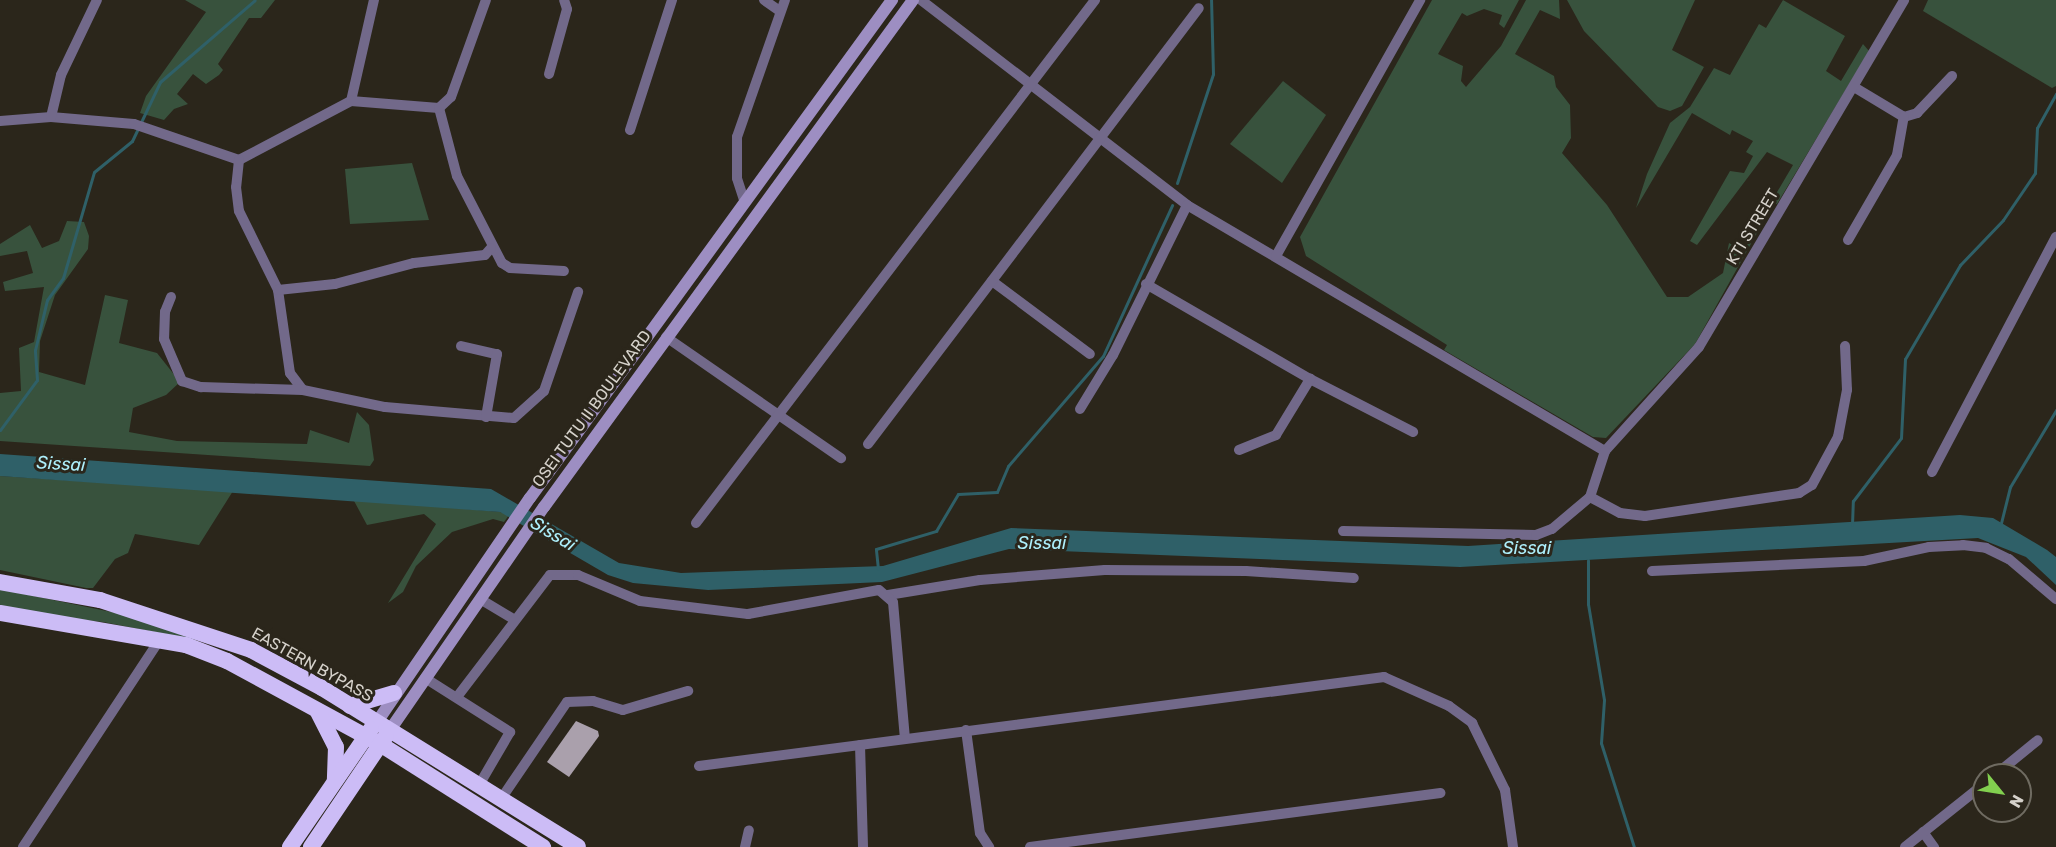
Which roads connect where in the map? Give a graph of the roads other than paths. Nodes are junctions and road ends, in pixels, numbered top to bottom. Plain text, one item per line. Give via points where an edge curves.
1 (97, 0) edge
2 (374, 0) edge
3 (486, 0) edge
4 (564, 0) edge
5 (672, 0) edge
6 (764, 0) edge
7 (785, 0) edge
8 (892, 0) edge
9 (913, 0) edge
10 (921, 0) edge
11 (1095, 0) edge
12 (1420, 0) edge
13 (1904, 0) edge
14 (1199, 8) dead end
15 (780, 11) junction
16 (549, 74) dead end
17 (1952, 76) dead end
18 (1031, 84) junction
19 (1854, 87) junction
20 (351, 101) junction
21 (439, 108) junction
22 (51, 117) junction
23 (1904, 117) junction
24 (0, 121) edge
25 (630, 130) dead end
26 (1100, 140) junction
27 (239, 160) junction
28 (745, 203) junction
29 (1187, 205) junction
30 (2056, 237) edge
31 (1848, 240) dead end
32 (491, 248) junction
33 (1276, 256) junction
34 (564, 271) dead end
35 (992, 281) junction
36 (1146, 285) junction
37 (278, 290) junction
38 (578, 292) dead end
39 (171, 297) dead end
40 (666, 337) junction
41 (461, 346) dead end
42 (1845, 346) dead end
43 (1090, 354) dead end
44 (1310, 379) junction
45 (303, 390) junction
46 (1080, 409) dead end
47 (777, 413) junction
48 (486, 417) junction
49 (1413, 432) dead end
50 (868, 444) dead end
51 (1239, 450) dead end
52 (1605, 451) junction
53 (841, 458) dead end
54 (1932, 472) dead end
55 (1590, 497) junction
56 (696, 523) dead end
57 (1342, 531) dead end
58 (1652, 571) dead end
59 (1354, 578) dead end
60 (0, 582) edge
61 (888, 595) junction
62 (480, 599) junction
63 (2056, 599) edge
64 (0, 613) edge
65 (513, 619) junction
66 (159, 640) junction
67 (425, 678) junction
68 (688, 691) dead end
69 (394, 693) junction
70 (457, 697) junction
71 (350, 706) junction
72 (315, 709) junction
73 (383, 726) junction
74 (966, 730) junction
75 (905, 738) junction
76 (2038, 740) dead end
77 (373, 741) junction
78 (860, 745) junction
79 (2010, 763) edge
80 (699, 766) dead end
81 (479, 785) junction
82 (331, 790) junction
83 (1440, 793) dead end
84 (1972, 793) edge
85 (501, 799) junction
86 (749, 830) dead end
87 (1923, 832) junction
88 (23, 847) edge
89 (290, 847) edge
90 (311, 847) edge
91 (543, 847) edge
92 (578, 847) edge
93 (745, 847) edge
94 (862, 847) edge
95 (989, 847) edge
96 (1030, 847) edge
97 (1513, 847) edge
98 (1905, 847) edge
99 (1934, 847) edge

1 - 22 street via 61,75
2 - 20 street
3 - 21 street via 451,97
4 - 16 street via 567,9
5 - 25 street
6 - 15 street
7 - 15 street
8 - 28 main road, OSEI TUTU II BOULEVARD
9 - 40 main road, OSEI TUTU II BOULEVARD
10 - 18 street
11 - 18 street
12 - 33 street
13 - 19 street, KTI STREET
14 - 26 street
15 - 28 street via 737,137 737,178
17 - 23 street via 1917,113
18 - 26 street
18 - 47 street
19 - 23 street
19 - 52 street, KTI STREET via 1699,347
20 - 21 street
20 - 27 street
21 - 32 street via 457,176
22 - 24 street
22 - 27 street via 134,124
23 - 31 street via 1897,155
26 - 29 street
26 - 35 street
27 - 37 street via 239,211
28 - 69 main road, OSEI TUTU II BOULEVARD
29 - 33 street
29 - 36 street
30 - 54 street
32 - 34 street via 510,268
32 - 37 street via 485,255 414,263 335,284
33 - 52 street
35 - 43 street
35 - 50 street
36 - 44 street
36 - 46 street via 1113,355
37 - 45 street via 290,373
38 - 48 street via 544,391 514,418
39 - 45 street via 165,312 164,339 182,381 201,387
40 - 47 street
40 - 62 main road, OSEI TUTU II BOULEVARD
41 - 48 street via 497,354
42 - 55 street via 1847,390 1838,437 1812,485 1799,493 1645,516 1620,513
44 - 49 street
44 - 51 street via 1276,435
45 - 48 street via 385,407
47 - 53 street
47 - 56 street
52 - 55 street
55 - 57 street via 1552,530 1536,535
58 - 63 street via 1864,561 1963,545 1986,548 2009,559
59 - 61 street via 1246,571 1105,570 980,580
60 - 71 highway, EASTERN BYPASS via 100,600 206,632 280,665
61 - 65 street via 879,590 748,614 640,601 565,573 550,575
61 - 75 street via 899,648
62 - 65 street
62 - 67 main road, OSEI TUTU II BOULEVARD
64 - 66 highway, EASTERN BYPASS
65 - 70 street
66 - 72 highway, EASTERN BYPASS via 227,661
66 - 88 street
67 - 70 street
67 - 73 main road, OSEI TUTU II BOULEVARD
68 - 85 street via 623,710 593,701 567,702
69 - 71 highway
69 - 73 main road, OSEI TUTU II BOULEVARD
70 - 81 street via 510,732
71 - 73 highway, EASTERN BYPASS
72 - 77 highway, EASTERN BYPASS
72 - 82 highway via 336,747
73 - 77 highway, OSEI TUTU II BOULEVARD
73 - 81 highway, EASTERN BYPASS
74 - 75 street
74 - 95 street via 980,833
74 - 97 street via 1384,677 1449,705 1472,723 1505,790
75 - 78 street
76 - 79 street
77 - 82 highway, OSEI TUTU II BOULEVARD
77 - 90 highway, OSEI TUTU II BOULEVARD
77 - 91 highway, EASTERN BYPASS
78 - 80 street
78 - 94 street
81 - 85 highway, EASTERN BYPASS
82 - 89 highway, OSEI TUTU II BOULEVARD
83 - 96 street
84 - 87 street
85 - 92 highway, EASTERN BYPASS
86 - 93 street
87 - 98 street
87 - 99 street

